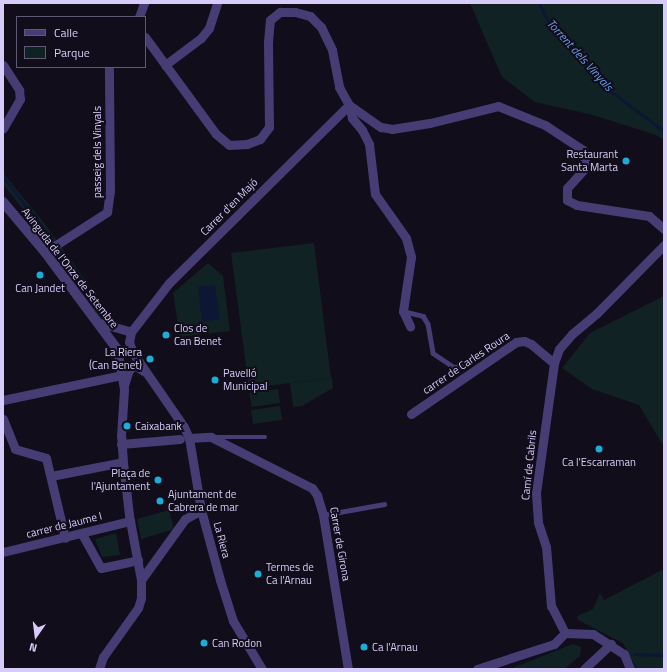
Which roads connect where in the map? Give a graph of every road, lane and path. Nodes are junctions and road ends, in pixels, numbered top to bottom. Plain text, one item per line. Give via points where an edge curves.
1 (144, 3) edge
2 (217, 3) edge
3 (139, 16) edge
4 (146, 38) edge
5 (165, 65) junction
6 (3, 66) edge
7 (109, 68) edge
8 (350, 105) junction
9 (3, 128) edge
10 (3, 202) edge
11 (664, 229) edge
12 (664, 245) edge
13 (48, 250) junction
14 (402, 311) junction
15 (97, 322) junction
16 (410, 326) dead end
17 (120, 328) junction
18 (131, 332) junction
19 (108, 337) junction
20 (117, 349) junction
21 (133, 353) junction
22 (554, 363) junction
23 (461, 366) dead end
24 (122, 375) junction
25 (152, 379) junction
26 (124, 389) junction
27 (3, 400) edge
28 (411, 414) dead end
29 (3, 420) edge
30 (211, 437) junction
31 (265, 437) dead end
32 (185, 439) junction
33 (122, 444) junction
34 (123, 462) junction
35 (51, 476) junction
36 (384, 504) dead end
37 (201, 510) junction
38 (323, 515) junction
39 (130, 521) junction
40 (82, 534) junction
41 (65, 538) junction
42 (3, 552) edge
43 (138, 560) junction
44 (141, 580) junction
45 (565, 633) junction
46 (611, 644) junction
47 (99, 669) edge
48 (262, 669) edge
49 (348, 669) edge
50 (477, 669) edge
51 (584, 669) edge
52 (630, 669) edge

1 - 3 street
2 - 5 street via 209,28 201,38
4 - 5 street
5 - 8 street via 216,134 229,145 248,144 260,139 269,127 270,20 280,12 295,12 310,16 321,27 332,50 339,87
6 - 9 street via 19,90 20,99
7 - 13 street, passeig dels Vinyals via 110,191 107,212 102,218
8 - 11 street via 381,127 392,129 498,106 545,125 583,150 586,167 567,188 568,200 577,205 649,216
8 - 14 street via 352,118 369,144 375,194 406,238 411,257
8 - 18 street, Carrer d'en Majó via 169,283
10 - 13 street, Avinguda de l'Onze de Setembre
12 - 22 street, Camí de Cabrils via 597,313 572,334 559,349
13 - 15 street, Avinguda de l'Onze de Setembre
14 - 16 street
14 - 23 lane via 423,316 428,324 433,353 454,367
15 - 17 street, Avinguda de l'Onze de Setembre
15 - 19 street, Avinguda de l'Onze de Setembre
17 - 18 street, Avinguda de l'Onze de Setembre
17 - 19 street
18 - 21 street via 129,342
19 - 20 street, Avinguda de l'Onze de Setembre
20 - 21 street
20 - 24 street
21 - 25 street, La Riera
22 - 28 street, carrer de Carles Roura via 531,344 516,342
22 - 45 street, Camí de Cabrils via 537,500 538,522 546,547 551,606
24 - 26 street
24 - 27 street
25 - 26 street via 134,365 129,370
25 - 32 street, La Riera
26 - 33 street
29 - 35 street via 15,450 46,458
30 - 31 lane
30 - 32 street, Carrer de Girona
30 - 38 street, Carrer de Girona via 312,488 320,501
32 - 33 street, Carrer de Girona
32 - 37 street, La Riera
33 - 34 street
34 - 35 street
34 - 39 street
35 - 41 street via 53,497
36 - 38 lane
37 - 44 street via 185,519
37 - 48 street, La Riera via 233,621
38 - 49 street, Carrer de Girona
39 - 40 street, carrer de Jaume I
39 - 43 street
40 - 41 street, carrer de Jaume I
40 - 43 street via 101,568
41 - 42 street, carrer de Jaume I
43 - 44 street
44 - 47 street via 138,608 103,657
45 - 46 street via 593,634
45 - 50 street via 554,644
46 - 51 street
46 - 52 street via 624,654

